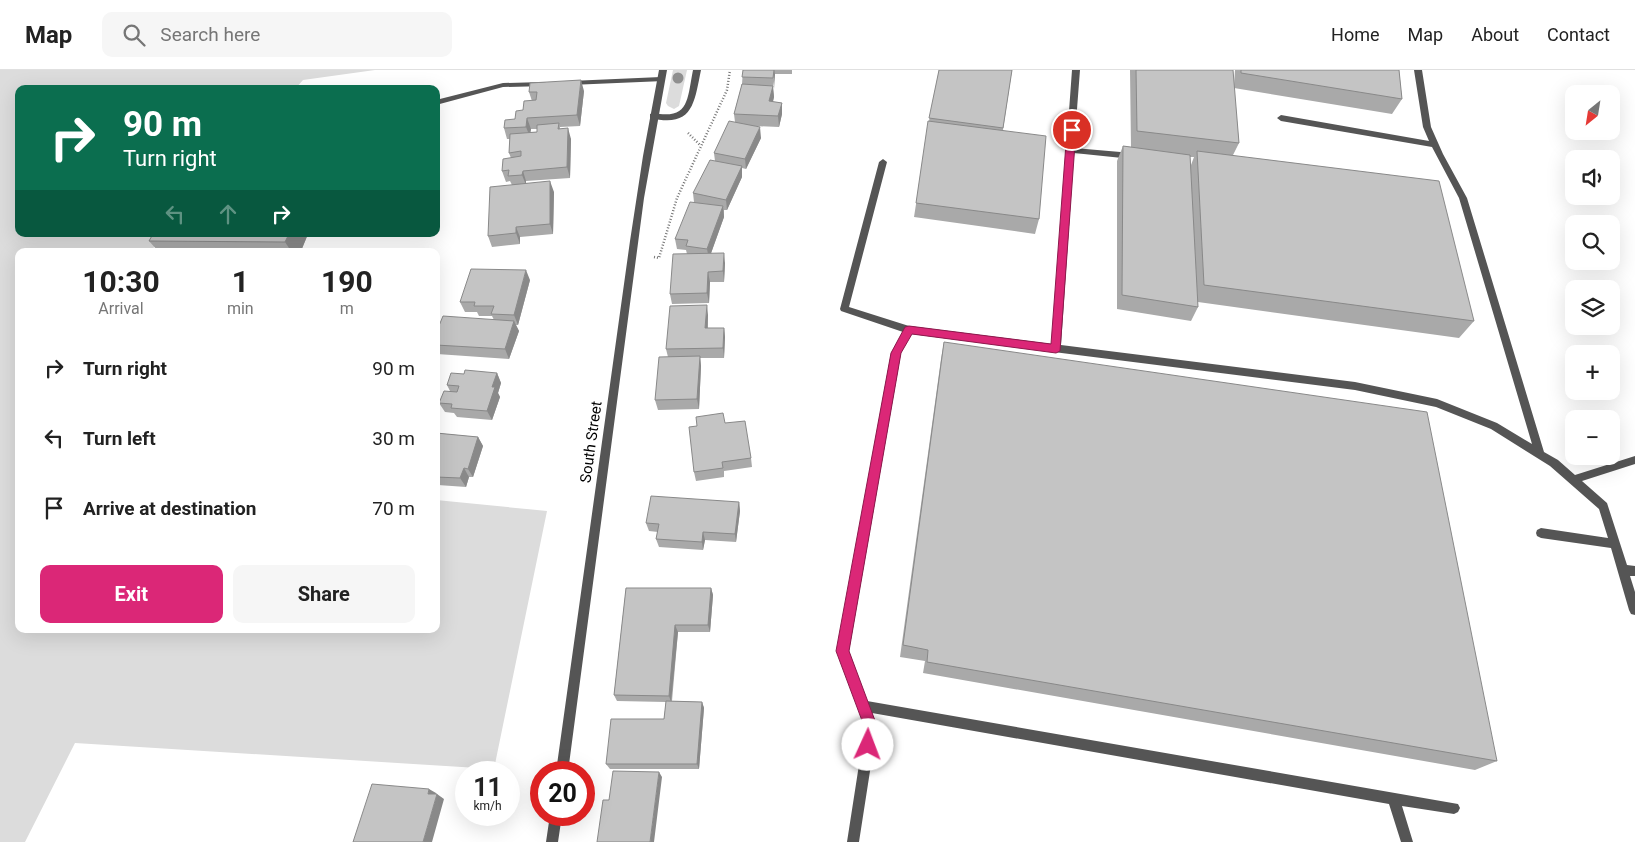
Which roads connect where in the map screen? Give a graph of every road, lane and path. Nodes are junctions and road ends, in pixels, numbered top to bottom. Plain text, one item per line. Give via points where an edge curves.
1 (696, 70) edge
2 (730, 70) edge
3 (1076, 70) edge
4 (1418, 70) edge
5 (662, 75) edge
6 (553, 83) edge
7 (563, 83) edge
8 (440, 102) edge
9 (653, 116) junction
10 (1281, 118) dead end
11 (1435, 145) junction
12 (1070, 150) junction
13 (1140, 156) edge
14 (883, 162) dead end
15 (631, 256) junction
16 (909, 330) junction
17 (1056, 348) junction
18 (1540, 455) junction
19 (1635, 460) edge
20 (1573, 480) junction
21 (1541, 533) dead end
22 (1615, 544) junction
23 (1622, 570) junction
24 (1635, 571) edge
25 (1635, 610) edge
26 (863, 706) junction
27 (564, 761) edge
28 (1393, 800) junction
29 (1454, 808) dead end
30 (554, 826) edge
31 (552, 842) edge
32 (853, 842) edge
33 (1407, 842) edge

1 - 9 street via 685,112 673,118
2 - 15 path via 727,90 677,198 659,258
3 - 12 street
4 - 11 street via 1427,127
5 - 7 street
5 - 9 street, South Street
6 - 8 street via 503,85
9 - 15 street, South Street
10 - 11 street
11 - 18 street via 1463,198
12 - 13 street
12 - 17 street
14 - 16 street via 844,309
15 - 27 street, South Street
16 - 17 street
16 - 26 street via 896,353 843,651
17 - 18 street via 1355,386 1437,403 1494,426
18 - 20 street
19 - 20 street
20 - 22 street via 1603,506
21 - 22 street
22 - 23 street
23 - 24 street
23 - 25 street
26 - 28 street
26 - 32 street via 871,726
28 - 29 street
28 - 33 street
30 - 31 street

